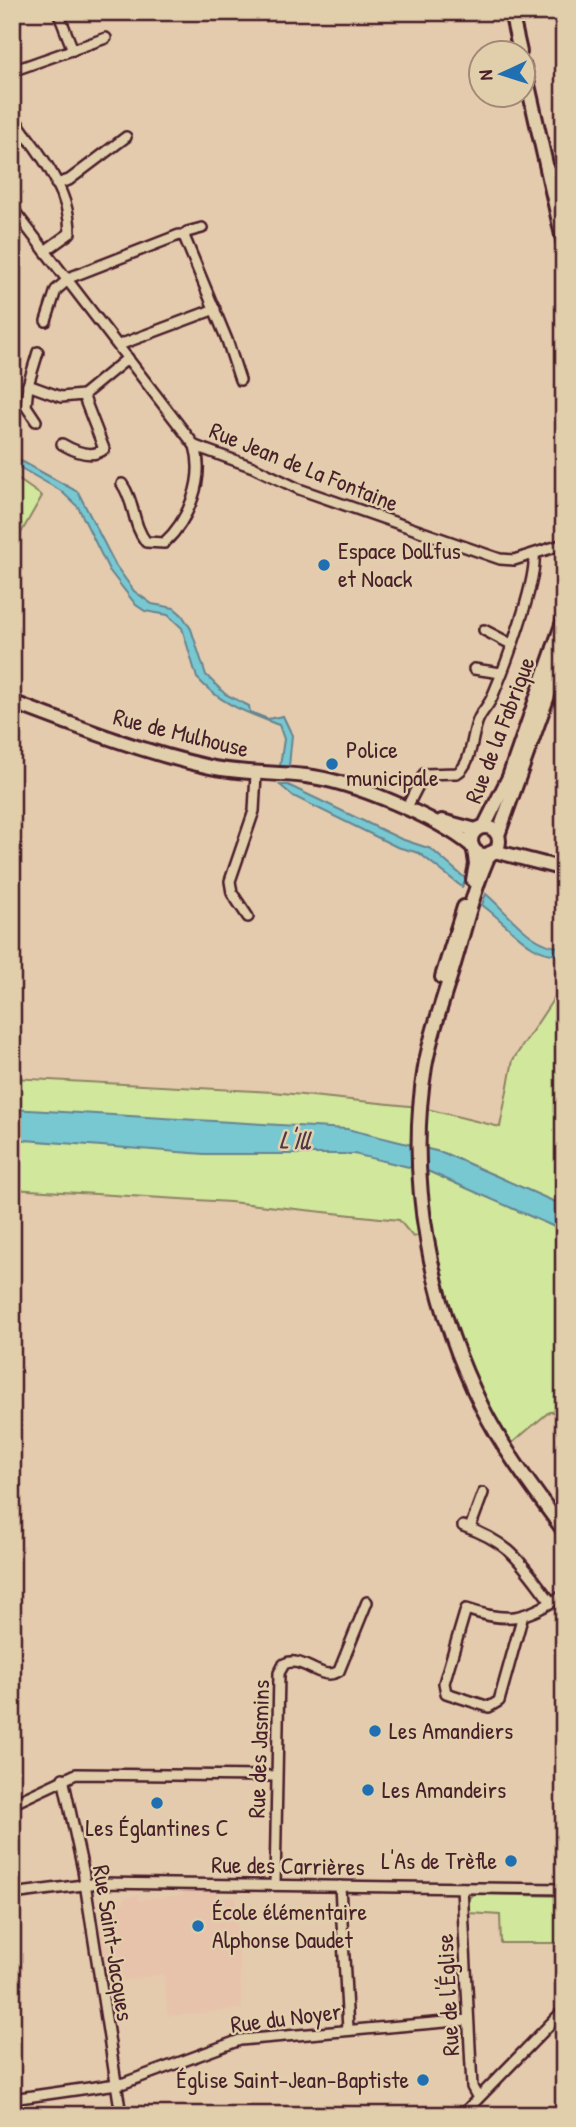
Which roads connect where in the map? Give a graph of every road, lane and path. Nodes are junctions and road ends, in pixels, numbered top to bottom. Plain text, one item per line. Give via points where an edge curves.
1 (58, 12) edge
2 (511, 12) edge
3 (106, 38) dead end
4 (517, 38) edge
5 (73, 50) junction
6 (12, 71) edge
7 (532, 108) edge
8 (14, 118) edge
9 (26, 135) junction
10 (126, 137) dead end
11 (12, 146) edge
12 (56, 184) junction
13 (14, 214) edge
14 (202, 228) dead end
15 (184, 236) junction
16 (564, 244) edge
17 (45, 251) junction
18 (68, 280) junction
19 (215, 309) junction
20 (46, 321) dead end
21 (119, 345) junction
22 (38, 352) dead end
23 (128, 358) junction
24 (240, 380) dead end
25 (28, 385) junction
26 (83, 395) junction
27 (36, 421) dead end
28 (62, 444) dead end
29 (195, 446) junction
30 (122, 484) dead end
31 (564, 544) edge
32 (534, 555) junction
33 (564, 619) edge
34 (484, 630) dead end
35 (511, 644) junction
36 (561, 650) edge
37 (474, 669) dead end
38 (501, 673) junction
39 (12, 702) edge
40 (256, 774) junction
41 (406, 809) junction
42 (422, 816) junction
43 (480, 828) junction
44 (495, 845) junction
45 (473, 848) junction
46 (564, 869) edge
47 (476, 883) junction
48 (248, 917) dead end
49 (483, 1493) dead end
50 (564, 1531) edge
51 (564, 1595) edge
52 (367, 1602) dead end
53 (551, 1602) junction
54 (523, 1615) junction
55 (510, 1619) junction
56 (520, 1627) junction
57 (276, 1776) junction
58 (63, 1778) junction
59 (12, 1804) edge
60 (85, 1884) junction
61 (275, 1885) junction
62 (340, 1886) junction
63 (462, 1888) junction
64 (564, 1889) edge
65 (12, 1894) edge
66 (564, 2010) edge
67 (468, 2020) junction
68 (348, 2029) junction
69 (115, 2084) junction
70 (478, 2098) junction
71 (12, 2099) edge
72 (121, 2115) edge
73 (462, 2115) edge

1 - 5 street
2 - 4 main road
3 - 5 street
5 - 6 street
7 - 16 main road
8 - 9 street
9 - 11 street
9 - 12 street via 50,166
10 - 12 street via 69,180
12 - 17 street via 70,233
13 - 17 street, Rue Jean de La Fontaine
14 - 15 street
15 - 18 street
15 - 19 street
17 - 18 street, Rue Jean de La Fontaine
18 - 20 street via 56,290
18 - 21 street, Rue Jean de La Fontaine
19 - 21 street
19 - 24 street
21 - 23 street, Rue Jean de La Fontaine
22 - 25 street
23 - 26 street
23 - 29 street, Rue Jean de La Fontaine
25 - 26 street via 61,397
25 - 27 street via 26,406
26 - 28 street via 104,449 83,453
29 - 30 street via 198,471 192,499 164,543 146,542 139,533
29 - 32 street, Rue Jean de La Fontaine via 452,544 500,559
31 - 32 street, Rue Jean de La Fontaine
32 - 35 street via 534,572
33 - 36 main road, Rue de la Fabrique
34 - 35 street
35 - 38 street
36 - 43 main road, Rue de la Fabrique via 509,777
36 - 44 main road, Rue de la Fabrique
37 - 38 street
38 - 41 street via 493,698 478,720 462,771 424,774
39 - 40 main road, Rue de Mulhouse via 143,751
40 - 41 main road, Rue de Mulhouse via 335,782
40 - 48 street via 254,811 230,881 232,893
41 - 42 main road, Rue de Mulhouse
42 - 43 main road, Rue de Mulhouse
42 - 45 main road, Rue de Mulhouse
43 - 44 main road via 492,828
43 - 45 main road via 471,837
44 - 45 main road via 482,854
44 - 46 main road
44 - 47 main road, Rue de la Fabrique
45 - 47 main road
47 - 50 main road, Rue de la Fabrique via 432,1036 421,1111 430,1258 455,1346 483,1409
49 - 53 street via 467,1527 513,1552
51 - 53 street
52 - 57 street, Rue des Jasmins via 339,1671 326,1674 294,1661 284,1664 279,1673
53 - 54 street
54 - 55 street
54 - 56 street
55 - 56 street
55 - 56 street via 494,1619 466,1609 444,1683 450,1696 489,1707 496,1703
57 - 58 street via 76,1774
57 - 61 street, Rue des Jasmins
58 - 59 street
58 - 60 street, Rue Saint-Jacques
60 - 61 street, Rue des Carrières
60 - 65 street, Rue des Carrières
60 - 69 street, Rue Saint-Jacques
61 - 62 street, Rue des Carrières
62 - 63 street, Rue des Carrières
62 - 68 street
63 - 64 street, Rue des Carrières
63 - 67 street, Rue de l'Église
66 - 70 street
67 - 68 street, Rue du Noyer
67 - 70 street, Rue de l'Église via 472,2087
68 - 69 street, Rue du Noyer via 240,2040
69 - 71 street, Rue du Noyer
69 - 72 street, Rue Saint-Jacques
70 - 73 street

